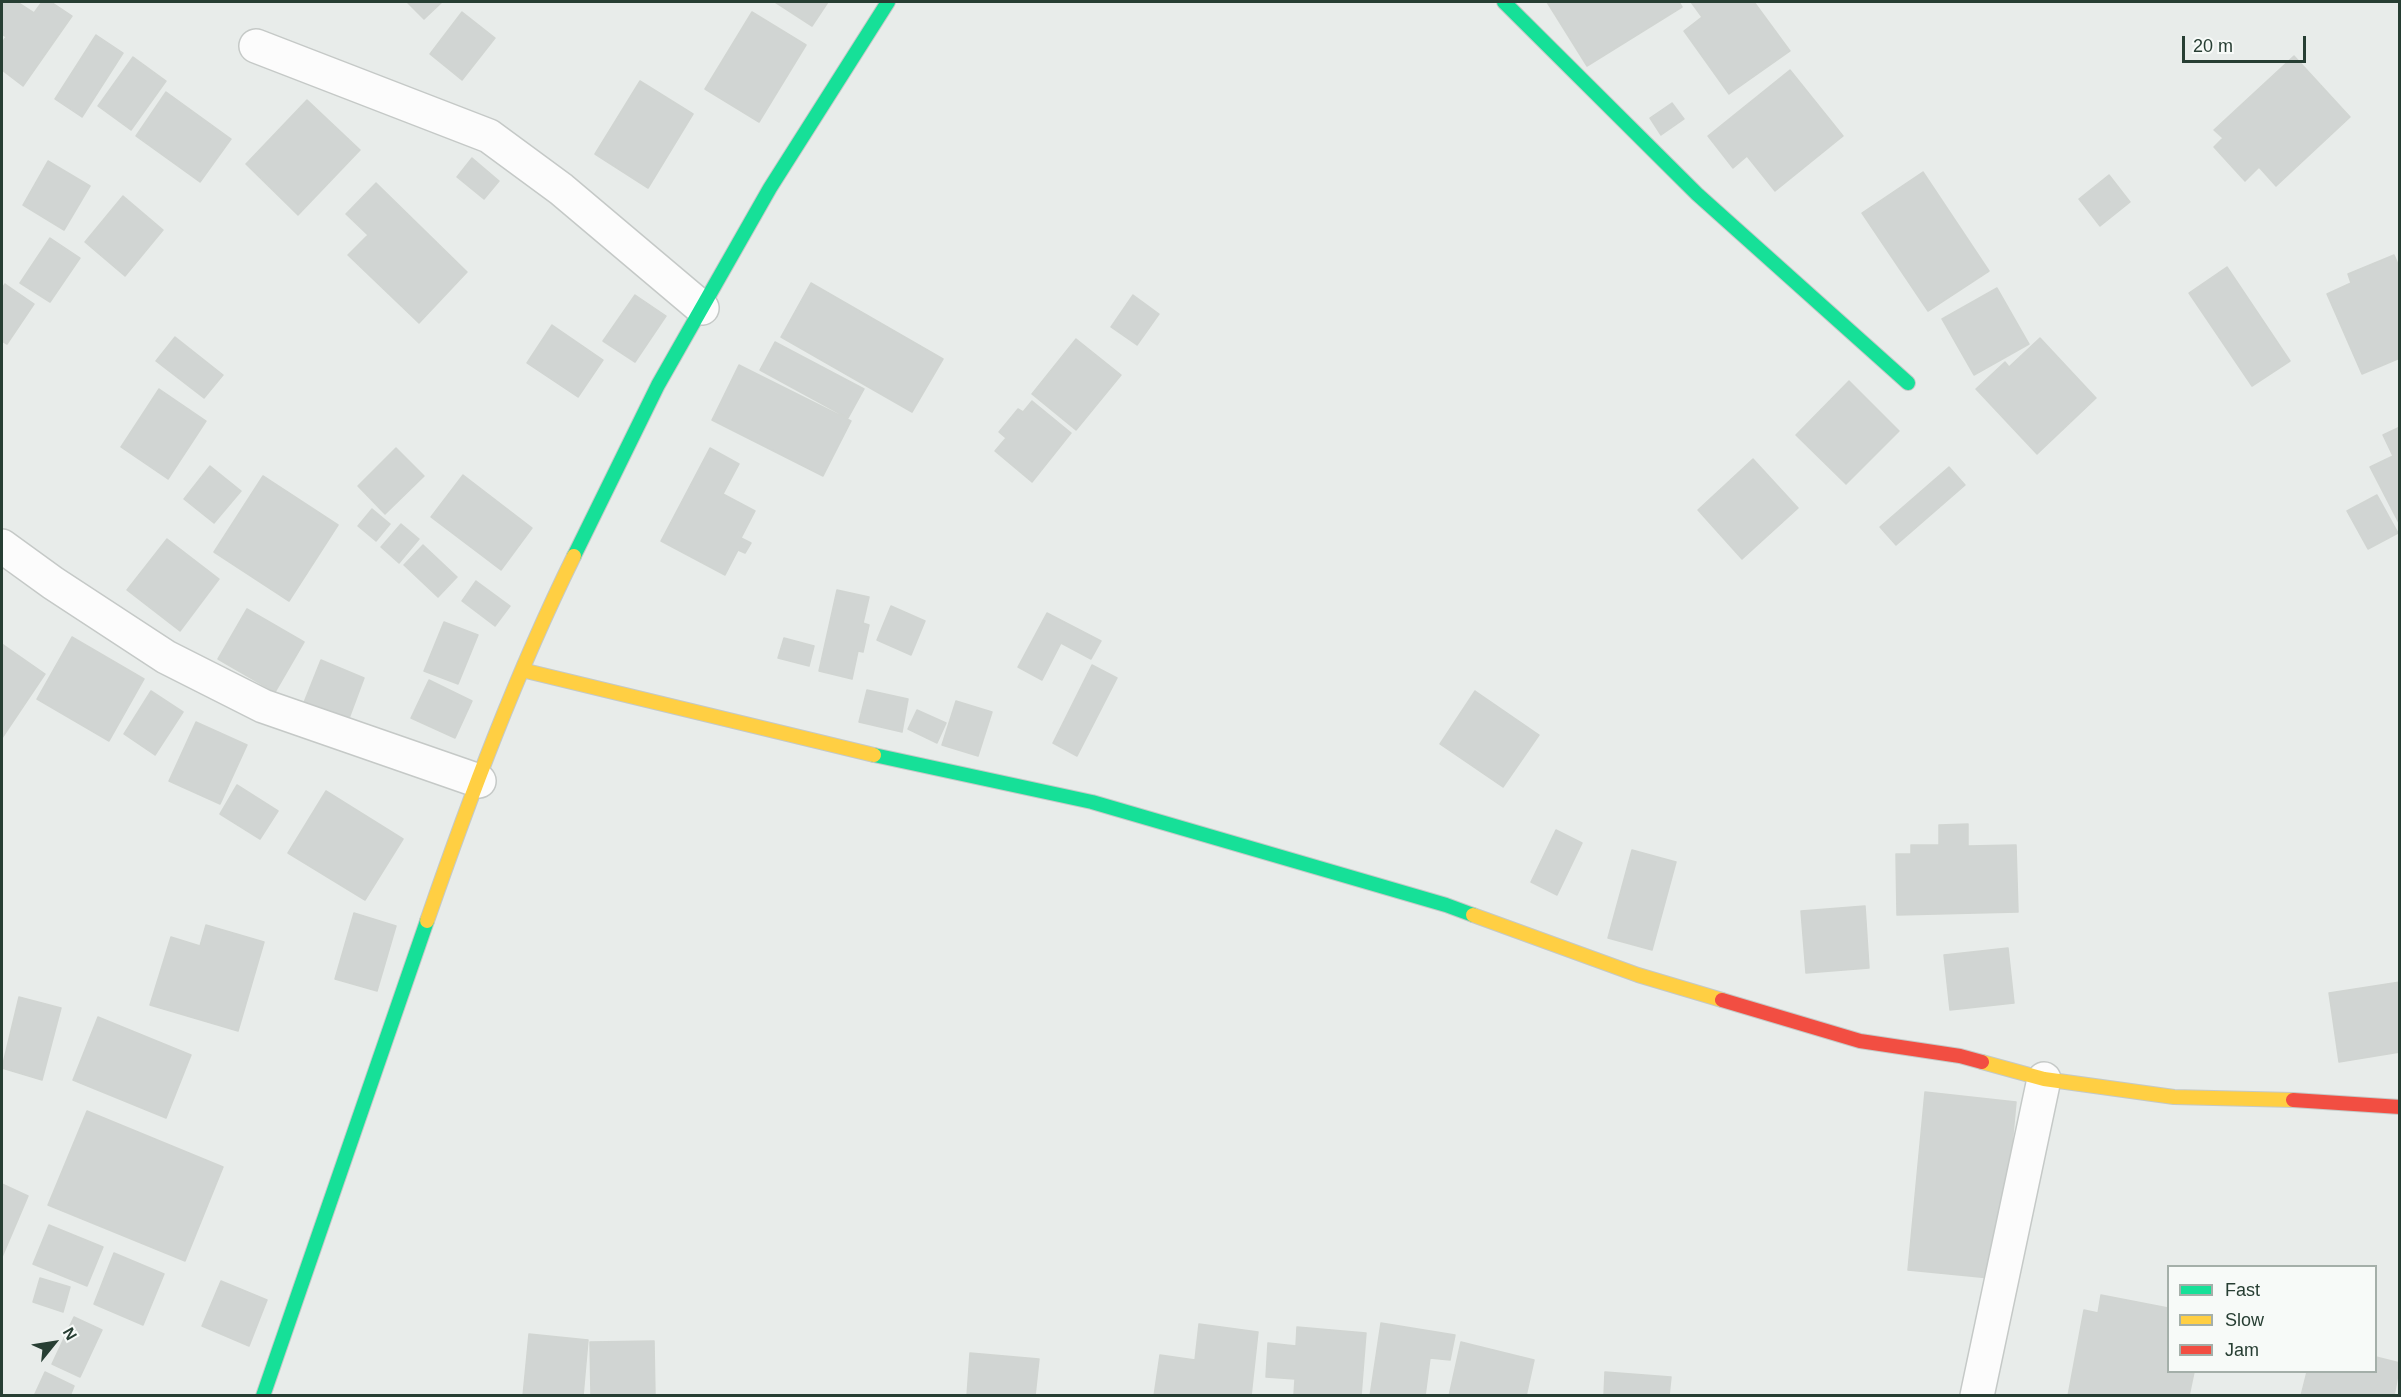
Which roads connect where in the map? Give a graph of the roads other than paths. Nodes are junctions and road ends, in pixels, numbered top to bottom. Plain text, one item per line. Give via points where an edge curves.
1 (888, 2) edge
2 (1503, 2) edge
3 (256, 46) dead end
4 (702, 308) junction
5 (1908, 383) dead end
6 (2, 546) edge
7 (522, 670) junction
8 (479, 780) junction
9 (2044, 1079) junction
10 (2400, 1107) edge
11 (263, 1395) edge
12 (1977, 1395) edge

1 - 4 street via 770,188
2 - 5 street via 1697,194
3 - 4 street via 489,136 561,189
4 - 7 street via 658,385 543,619
6 - 8 street via 166,657 263,706
7 - 8 street
7 - 9 street via 854,751 1092,802 1446,905 1638,975 1780,1018 1860,1041 1960,1056
8 - 11 street
9 - 10 street via 2174,1096
9 - 12 street

